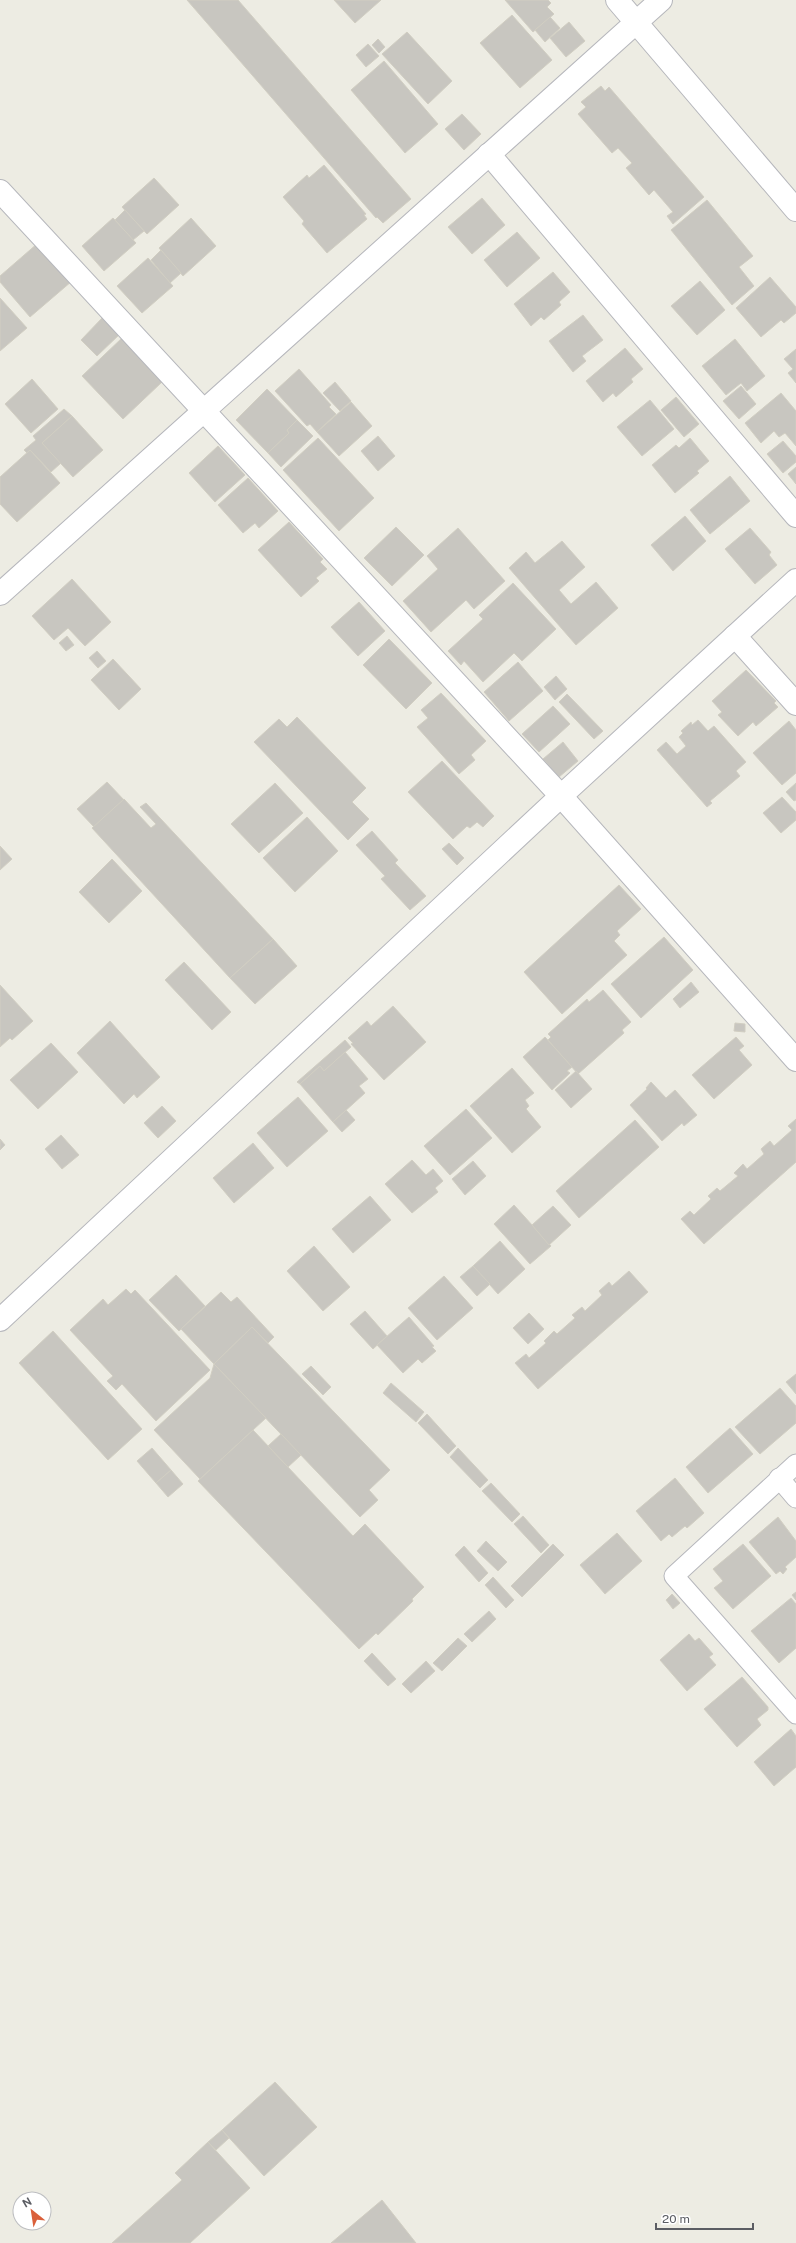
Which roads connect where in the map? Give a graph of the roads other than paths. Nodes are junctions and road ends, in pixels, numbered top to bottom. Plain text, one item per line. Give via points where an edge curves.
1 (617, 0) edge
2 (661, 0) edge
3 (636, 22) junction
4 (489, 154) junction
5 (0, 191) edge
6 (796, 210) edge
7 (204, 410) junction
8 (796, 516) edge
9 (796, 580) edge
10 (0, 594) edge
11 (735, 636) junction
12 (796, 704) edge
13 (561, 796) junction
14 (796, 1060) edge
15 (0, 1320) edge
16 (796, 1464) edge
17 (780, 1478) junction
18 (796, 1498) edge
19 (796, 1714) edge

1 - 3 street
2 - 3 street
3 - 4 street
3 - 6 street
4 - 7 street
4 - 8 street
5 - 7 street
7 - 10 street
7 - 13 street
9 - 11 street
11 - 12 street
11 - 13 street
13 - 14 street
13 - 15 street
16 - 17 lane
17 - 18 lane
17 - 19 lane via 674,1576

